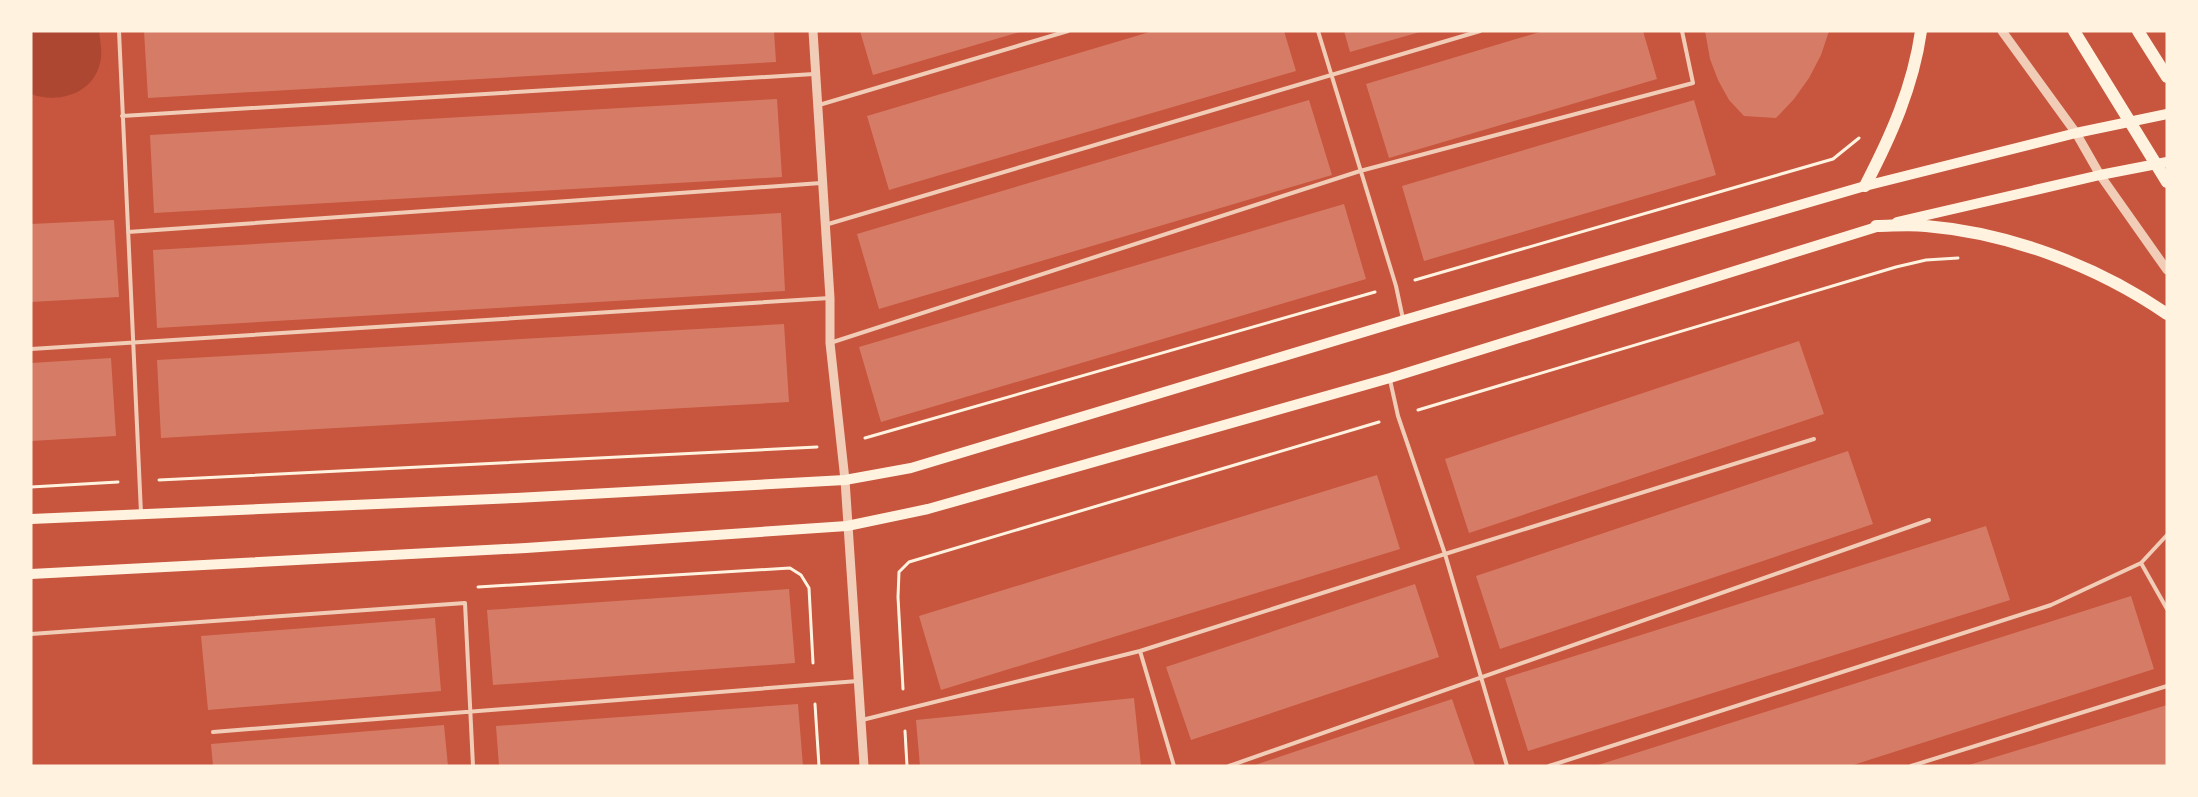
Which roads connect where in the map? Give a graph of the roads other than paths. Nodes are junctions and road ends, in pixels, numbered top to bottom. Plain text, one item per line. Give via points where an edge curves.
1 (119, 31) edge
2 (813, 31) edge
3 (1068, 31) edge
4 (1318, 31) edge
5 (1480, 31) edge
6 (1682, 31) edge
7 (1921, 31) edge
8 (2002, 31) edge
9 (2074, 31) edge
10 (2138, 31) edge
11 (814, 74) junction
12 (1331, 75) junction
13 (2167, 77) edge
14 (817, 106) junction
15 (2167, 114) edge
16 (122, 116) junction
17 (2130, 121) junction
18 (2076, 133) junction
19 (2161, 163) edge
20 (1360, 171) junction
21 (2100, 174) junction
22 (2167, 182) edge
23 (822, 183) junction
24 (1864, 186) junction
25 (825, 225) junction
26 (1876, 226) junction
27 (128, 232) junction
28 (2167, 270) edge
29 (830, 298) junction
30 (2167, 314) edge
31 (1404, 320) junction
32 (133, 342) junction
33 (830, 343) junction
34 (31, 349) edge
35 (1390, 378) junction
36 (1814, 439) dead end
37 (845, 480) junction
38 (141, 514) junction
39 (31, 520) edge
40 (1929, 520) dead end
41 (847, 526) junction
42 (2167, 535) edge
43 (1444, 554) junction
44 (2141, 563) junction
45 (31, 574) edge
46 (2167, 609) edge
47 (31, 634) edge
48 (1140, 651) junction
49 (1481, 677) junction
50 (858, 681) junction
51 (2167, 686) edge
52 (470, 711) junction
53 (861, 720) junction
54 (213, 732) dead end
55 (473, 766) edge
56 (864, 766) edge
57 (1174, 766) edge
58 (1229, 766) edge
59 (1507, 766) edge
60 (1549, 766) edge
61 (1911, 766) edge

1 - 16 lane
2 - 11 street
3 - 14 lane
4 - 12 lane
5 - 12 lane
6 - 20 lane via 1693,82
7 - 24 main road via 1907,95 1888,142
8 - 18 street
9 - 17 main road
10 - 13 main road
11 - 14 street
11 - 16 lane
12 - 20 lane
12 - 25 lane
14 - 23 street
15 - 17 main road
16 - 27 lane
17 - 18 main road
17 - 19 main road
18 - 21 street
18 - 24 main road
19 - 21 main road
19 - 22 main road
20 - 31 lane
20 - 33 lane
21 - 26 main road
21 - 28 street
23 - 25 street
23 - 27 lane
24 - 31 main road
25 - 29 street
26 - 30 main road via 1924,226 2022,245 2117,284
26 - 35 main road
27 - 32 lane
29 - 32 lane
29 - 33 street
31 - 37 main road via 911,468
32 - 34 lane
32 - 38 lane
33 - 37 street
35 - 41 main road via 928,509
35 - 43 lane via 1398,416
36 - 43 lane
37 - 38 main road via 506,499
37 - 41 street
38 - 39 main road
40 - 49 lane
41 - 45 main road via 526,548
41 - 50 street
42 - 44 lane
43 - 48 lane
43 - 49 lane
44 - 46 lane
44 - 60 lane via 2051,605
47 - 52 lane via 465,602
48 - 53 lane
48 - 57 lane
49 - 58 lane
49 - 59 lane
50 - 52 lane
50 - 53 street
51 - 61 lane
52 - 54 lane
52 - 55 lane
53 - 56 street

